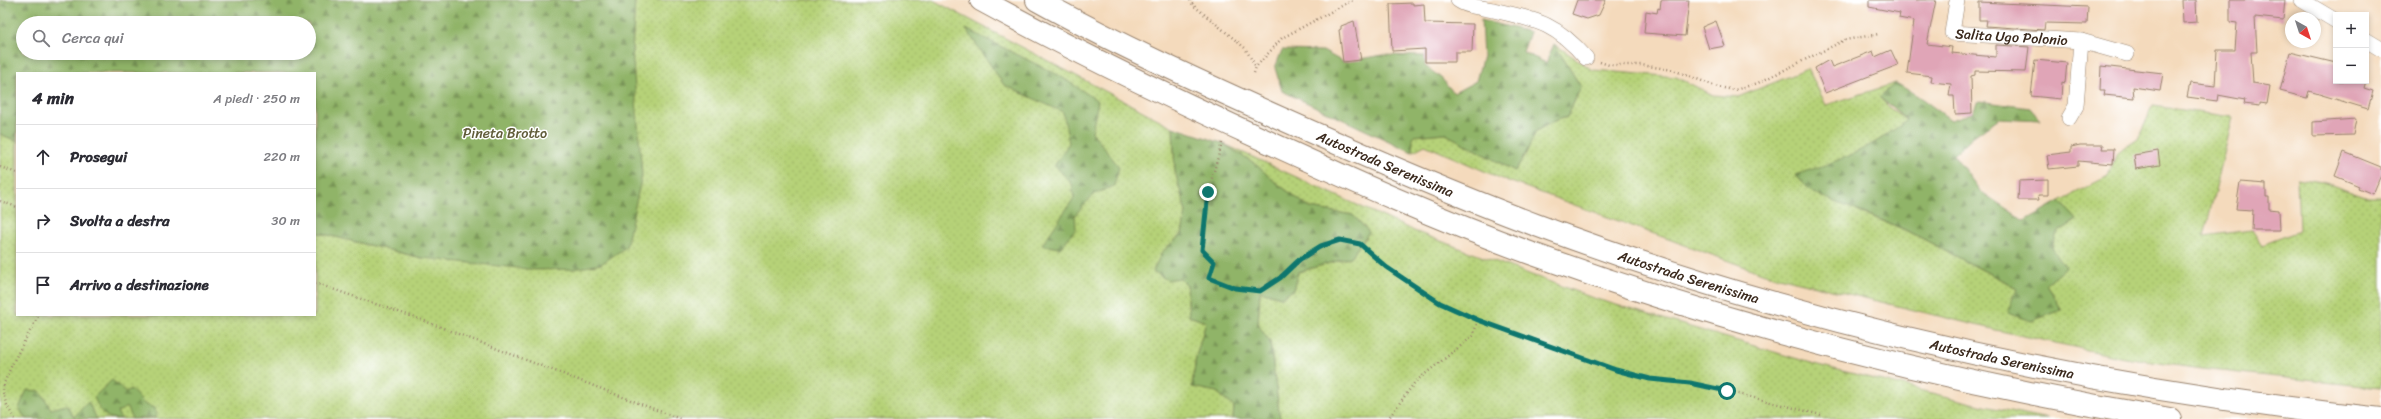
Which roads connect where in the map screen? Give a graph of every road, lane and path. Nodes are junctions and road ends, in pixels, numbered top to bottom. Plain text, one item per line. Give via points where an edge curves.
1 (981, 0) edge
2 (1037, 0) edge
3 (1190, 0) edge
4 (1353, 0) edge
5 (1458, 0) edge
6 (1957, 0) edge
7 (2301, 0) edge
8 (2333, 19) edge
9 (1878, 34) dead end
10 (2081, 41) junction
11 (2369, 42) edge
12 (2381, 49) edge
13 (2127, 54) dead end
14 (1586, 58) joint
15 (1256, 67) junction
16 (1254, 73) dead end
17 (2069, 118) dead end
18 (1222, 143) dead end
19 (0, 168) edge
20 (16, 173) edge
21 (0, 201) edge
22 (16, 207) edge
23 (316, 283) edge
24 (39, 316) edge
25 (1478, 320) junction
26 (1821, 415) dead end
27 (15, 419) edge
28 (680, 419) edge
29 (1388, 419) edge
30 (2170, 419) edge
31 (2381, 419) edge

1 - 30 highway, Autostrada Serenissima via 1070,49 1202,112 1415,207 1528,252 1640,291 1873,357 1990,385
2 - 31 highway, Autostrada Serenissima via 1206,85 1418,179 1538,226 1650,264 1882,331 1997,358 2114,382
3 - 15 path via 1245,48
4 - 15 path via 1282,38
5 - 14 street via 1524,17 1556,29 1570,38
6 - 10 street, Salita Ugo Polonio via 1952,34
7 - 8 street
9 - 14 path via 1845,40 1758,83 1736,90 1718,87 1673,70 1641,65 1609,65
10 - 13 street, Salita Ugo Polonio
10 - 17 street, Salita Ugo Polonio via 2076,106
11 - 12 street
15 - 16 path
18 - 25 path via 1208,192 1202,250 1214,262 1209,278 1235,288 1260,291 1321,246 1340,240 1360,244 1386,267 1440,303
19 - 20 path
21 - 22 path
23 - 28 path via 422,320
24 - 27 path via 14,362 3,389 7,407
25 - 26 path via 1616,370 1650,379 1690,383 1727,391
25 - 29 path via 1473,336 1415,382

